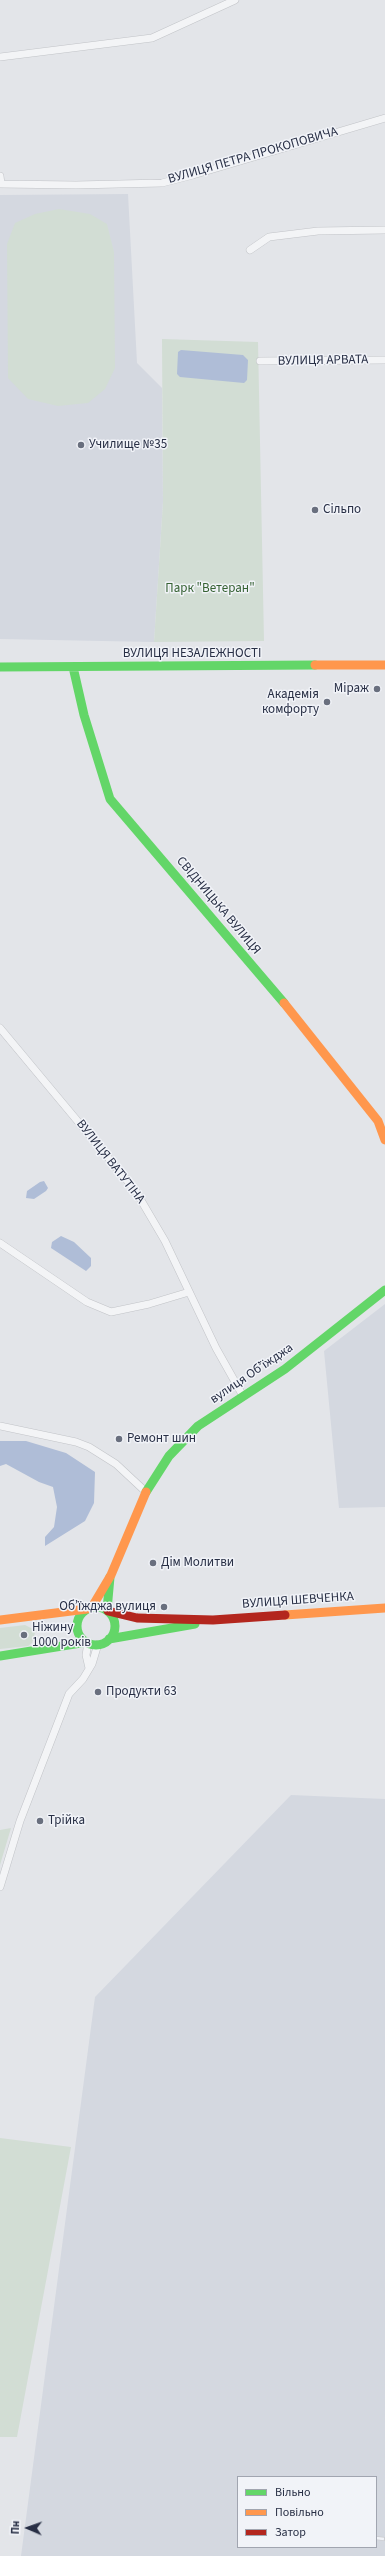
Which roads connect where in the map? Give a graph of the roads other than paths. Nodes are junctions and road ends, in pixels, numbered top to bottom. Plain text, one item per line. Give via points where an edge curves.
1 (235, 0) edge
2 (0, 57) edge
3 (385, 118) edge
4 (0, 176) edge
5 (0, 184) edge
6 (385, 230) edge
7 (250, 250) dead end
8 (385, 360) edge
9 (260, 361) dead end
10 (385, 665) edge
11 (0, 667) edge
12 (73, 667) junction
13 (0, 1028) edge
14 (385, 1140) edge
15 (0, 1244) edge
16 (385, 1290) edge
17 (189, 1292) junction
18 (243, 1396) junction
19 (0, 1426) edge
20 (146, 1492) junction
21 (111, 1575) junction
22 (90, 1608) junction
23 (385, 1608) edge
24 (107, 1610) junction
25 (0, 1620) edge
26 (213, 1620) junction
27 (109, 1639) junction
28 (88, 1642) junction
29 (98, 1644) junction
30 (0, 1656) edge
31 (89, 1668) junction
32 (0, 1887) edge

1 - 2 street via 152,38
3 - 5 street, ВУЛИЦЯ ПЕТРА ПРОКОПОВИЧА via 162,182
4 - 5 street
6 - 7 street via 318,231 269,236
8 - 9 street, ВУЛИЦЯ АРВАТА
10 - 12 street, ВУЛИЦЯ НЕЗАЛЕЖНОСТІ
11 - 12 street, ВУЛИЦЯ НЕЗАЛЕЖНОСТІ
12 - 14 street, СВІДНИЦЬКА ВУЛИЦЯ via 84,715 110,799 314,1038 378,1121
13 - 17 street, ВУЛИЦЯ ВАТУТІНА via 135,1190 165,1241
15 - 17 street via 87,1302 111,1312
16 - 18 street, вулиця Обʼїжджа via 285,1369
17 - 18 street, ВУЛИЦЯ ВАТУТІНА
18 - 20 street, вулиця Обʼїжджа via 198,1426 185,1438 168,1456
19 - 20 street via 89,1447 116,1464
20 - 21 street, вулиця Обʼїжджа
21 - 22 street, вулиця Обʼїжджа
21 - 24 street, вулиця Обʼїжджа
22 - 24 street
22 - 25 street
22 - 28 street via 80,1616 77,1626 80,1635
23 - 26 street, ВУЛИЦЯ ШЕВЧЕНКА
24 - 26 street, ВУЛИЦЯ ШЕВЧЕНКА via 137,1618
24 - 27 street via 115,1625
26 - 27 street, ВУЛИЦЯ ШЕВЧЕНКА
27 - 29 street
28 - 29 street
28 - 30 street
28 - 31 street via 86,1655
29 - 31 street
31 - 32 street via 69,1694 20,1821

